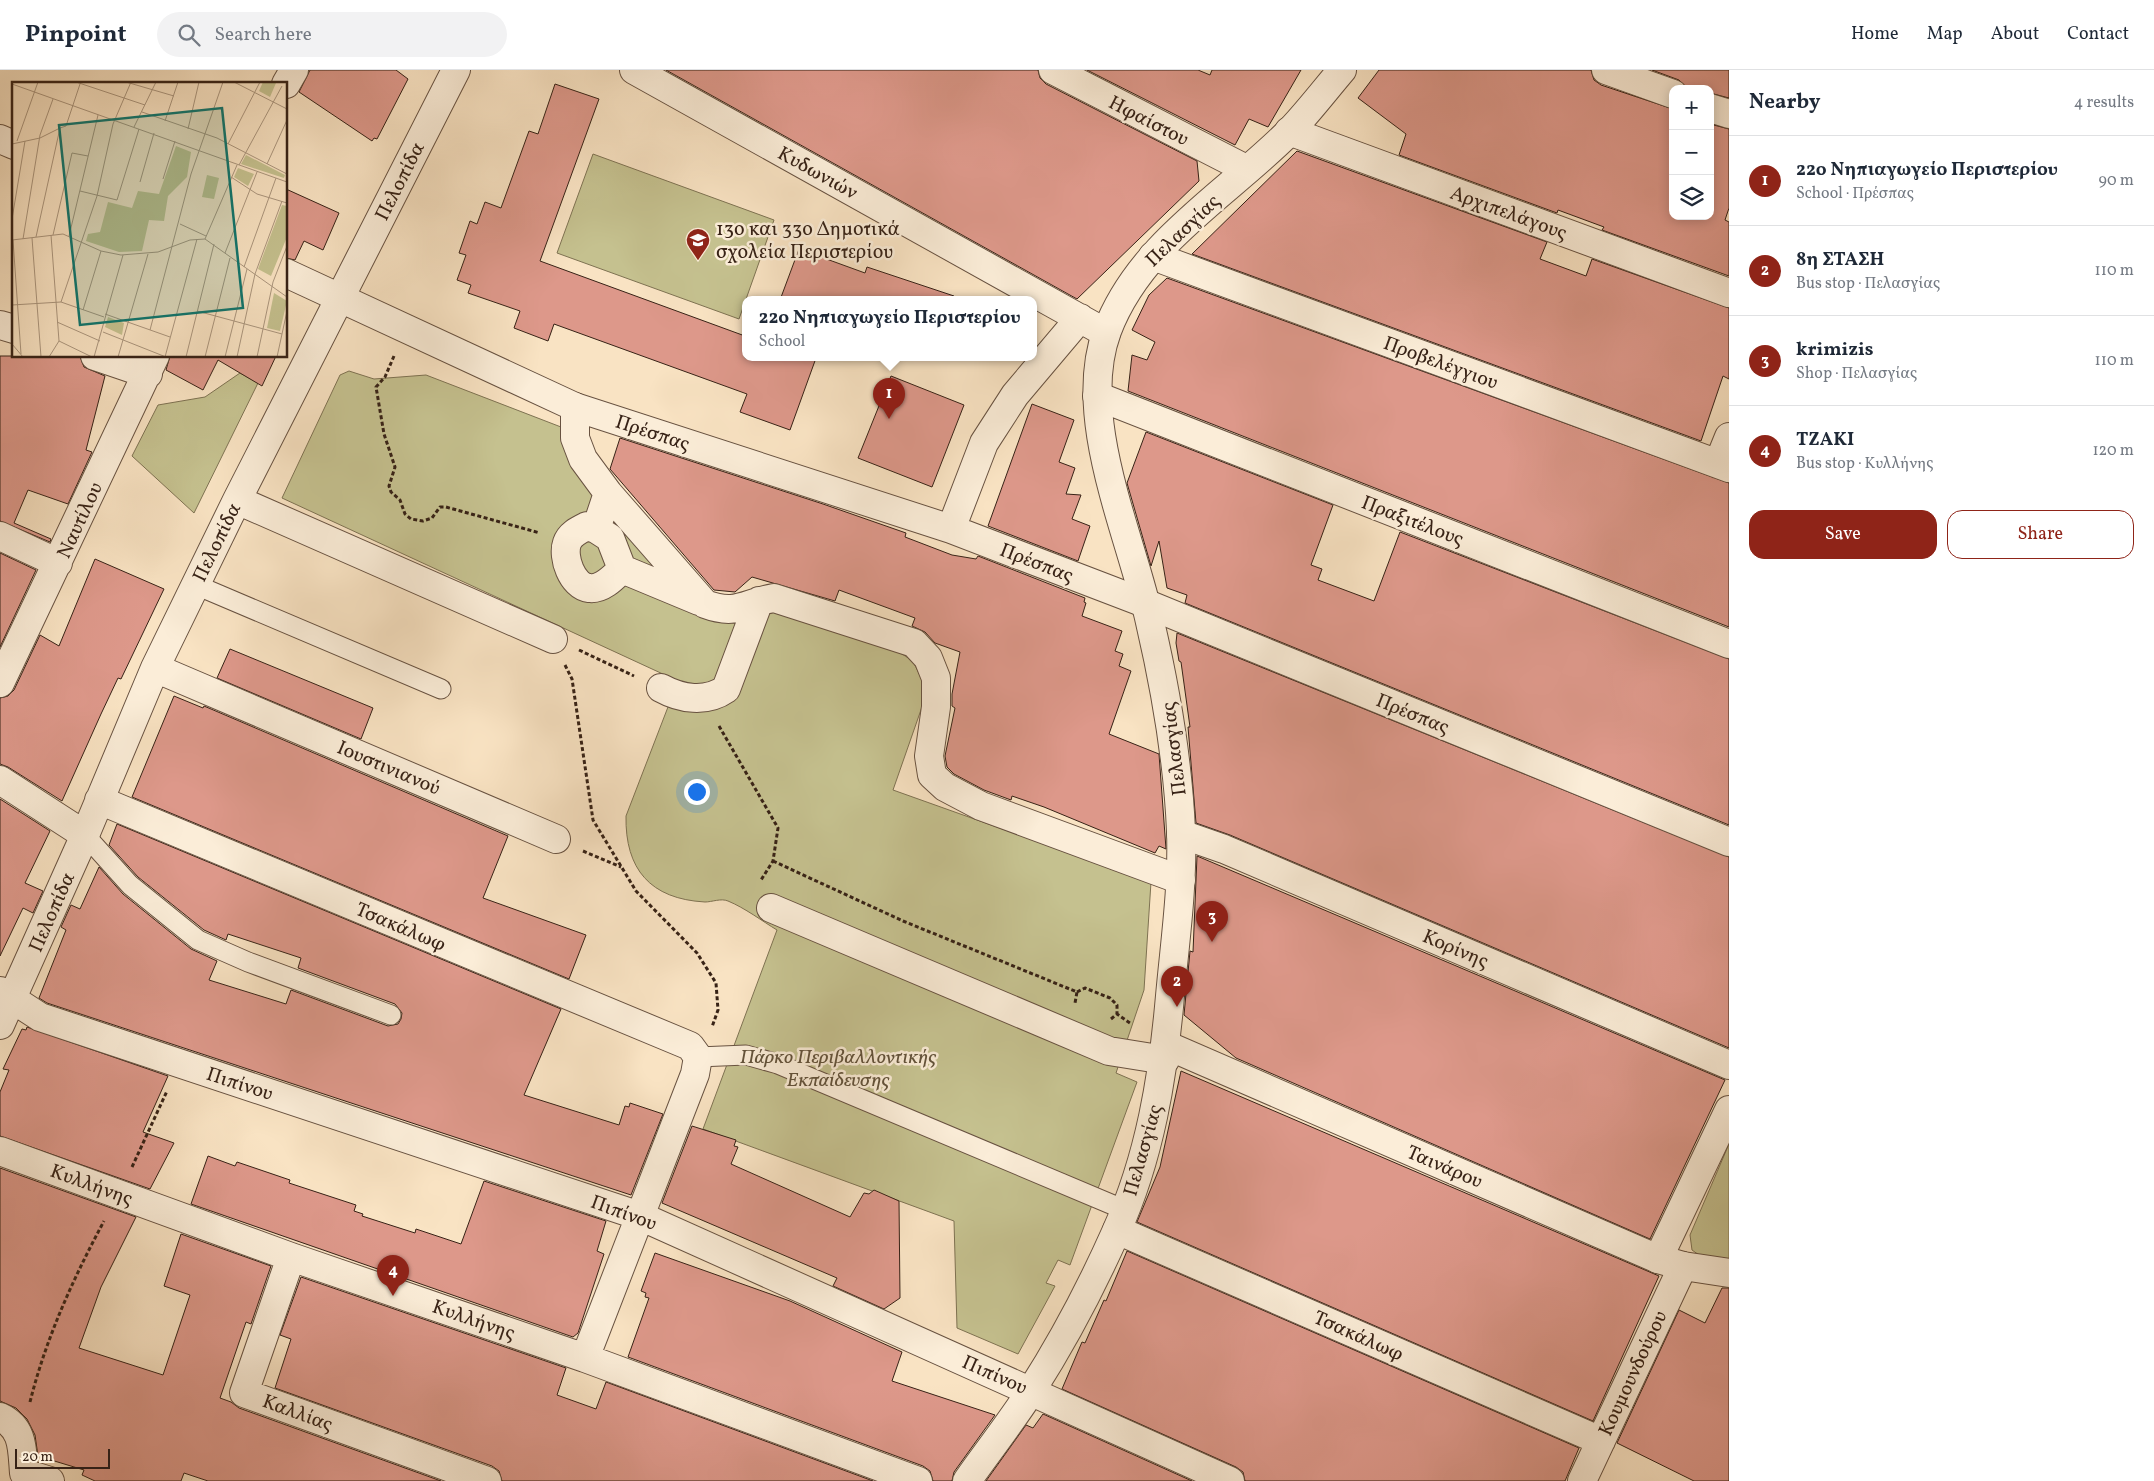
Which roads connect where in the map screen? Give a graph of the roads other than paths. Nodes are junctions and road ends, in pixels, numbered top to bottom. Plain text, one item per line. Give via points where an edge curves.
1 (294, 70) edge
2 (456, 70) edge
3 (634, 70) edge
4 (1053, 70) edge
5 (1342, 70) edge
6 (1606, 70) edge
7 (287, 82) edge
8 (1669, 93) edge
9 (1714, 109) edge
10 (1729, 114) edge
11 (1289, 132) junction
12 (0, 139) edge
13 (12, 144) edge
14 (1246, 169) junction
15 (1152, 256) junction
16 (288, 274) edge
17 (1729, 293) edge
18 (340, 298) junction
19 (1080, 318) junction
20 (0, 325) edge
21 (12, 329) edge
22 (1106, 333) junction
23 (108, 358) edge
24 (152, 365) edge
25 (1097, 396) junction
26 (575, 407) junction
27 (1729, 437) edge
28 (1724, 466) edge
29 (608, 493) junction
30 (237, 500) junction
31 (596, 529) junction
32 (951, 529) junction
33 (0, 536) edge
34 (58, 563) junction
35 (622, 569) junction
36 (196, 585) junction
37 (759, 600) junction
38 (705, 604) junction
39 (1147, 604) junction
40 (553, 639) road end
41 (1729, 644) edge
42 (155, 668) junction
43 (0, 683) edge
44 (661, 688) road end
45 (440, 689) dead end
46 (0, 780) edge
47 (99, 800) junction
48 (1181, 834) junction
49 (85, 835) junction
50 (556, 839) road end
51 (1729, 842) edge
52 (1180, 880) junction
53 (771, 908) dead end
54 (6, 995) edge
55 (391, 1015) dead end
56 (0, 1025) edge
57 (1165, 1053) junction
58 (698, 1057) junction
59 (1729, 1065) edge
60 (1729, 1110) edge
61 (0, 1151) edge
62 (640, 1216) junction
63 (1121, 1220) junction
64 (292, 1257) junction
65 (1670, 1262) junction
66 (1729, 1273) edge
67 (586, 1358) junction
68 (1031, 1391) junction
69 (0, 1417) edge
70 (1601, 1441) junction
71 (25, 1477) edge
72 (50, 1481) edge
73 (487, 1481) edge
74 (918, 1481) edge
75 (967, 1481) edge
76 (1230, 1481) edge
77 (1582, 1481) edge

1 - 7 street
2 - 18 street, Πελοπίδα
3 - 19 street, Κυδωνιών
4 - 14 street, Ηφαίστου
5 - 11 street, Πελασγίας
6 - 8 street
9 - 10 street
11 - 14 street, Πελασγίας
11 - 17 street, Αρχιπελάγους
12 - 13 street
14 - 15 street, Πελασγίας
15 - 22 street, Πελασγίας via 1126,292
15 - 28 street, Προβελέγγιου
16 - 18 street, Πρέσπας
18 - 26 street, Πρέσπας
18 - 30 street, Πελοπίδα
19 - 22 street, Κυδωνιών
19 - 32 street via 1020,388 984,443
20 - 21 street
22 - 25 street, Πελασγίας
23 - 24 street
24 - 34 street, Ναυτίλου
25 - 39 street, Πελασγίας via 1104,458
25 - 41 street, Πραξιτέλους
26 - 29 street via 575,438 583,458
26 - 32 street, Πρέσπας
27 - 28 street
29 - 31 street
29 - 38 street
30 - 36 street, Πελοπίδα
30 - 40 street
31 - 35 street via 610,538
31 - 35 street via 587,526 577,530 568,541 565,552 575,580 588,588 600,586
32 - 39 street, Πρέσπας
33 - 34 street
34 - 43 street, Ναυτίλου
35 - 38 street
36 - 42 street, Πελοπίδα
36 - 45 lane
37 - 38 street via 739,609 722,610
37 - 44 street via 726,689 717,695 678,697
37 - 52 street via 774,598 914,643 928,658 936,678 936,707 929,756 932,775 945,787 981,806
39 - 48 street, Πελασγίας via 1173,734
39 - 51 street, Πρέσπας
42 - 47 street, Πελοπίδα
42 - 50 street, Ιουστινιανού
46 - 49 street
47 - 49 street, Πελοπίδα
47 - 58 street, Τσακάλωφ via 690,1046
48 - 52 street, Πελασγίας
48 - 59 street, Κορίνης via 1224,848
49 - 54 street, Πελοπίδα
49 - 55 lane via 130,885 198,940
52 - 57 street, Πελασγίας
53 - 57 street, Ταινάρου via 1109,1052
54 - 56 street, Πελοπίδα
54 - 62 street, Πιπίνου via 40,1017
57 - 63 street, Πελασγίας via 1146,1152
57 - 65 street, Ταινάρου
58 - 62 street via 695,1074
58 - 63 lane via 746,1055 778,1064
60 - 65 street, Κουμουνδούρου
61 - 64 street, Κυλλήνης
62 - 67 street
62 - 68 street, Πιπίνου
63 - 68 street, Πελασγίας via 1077,1309
63 - 70 street, Τσακάλωφ
64 - 67 street, Κυλλήνης
64 - 73 street, Καλλίας via 244,1393
65 - 66 street, Ταινάρου
65 - 70 street, Κουμουνδούρου
67 - 74 street, Κυλλήνης
68 - 75 street, Πελασγίας
68 - 76 street, Πιπίνου
69 - 71 street via 11,1422 21,1439
70 - 77 street, Κουμουνδούρου
71 - 72 street

